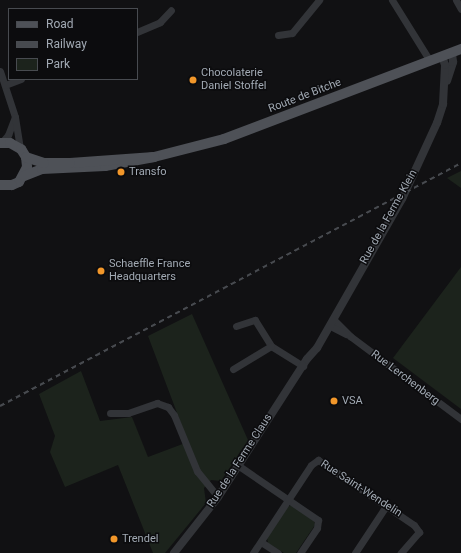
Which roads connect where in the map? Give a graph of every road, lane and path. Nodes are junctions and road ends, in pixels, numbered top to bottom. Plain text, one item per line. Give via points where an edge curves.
1 (319, 0) edge
2 (392, 0) edge
3 (456, 0) edge
4 (171, 10) dead end
5 (461, 10) edge
6 (138, 32) edge
7 (278, 35) dead end
8 (457, 50) edge
9 (442, 56) junction
10 (430, 60) junction
11 (0, 71) edge
12 (19, 80) edge
13 (5, 85) junction
14 (445, 88) junction
15 (15, 117) junction
16 (1, 143) edge
17 (20, 148) junction
18 (26, 157) junction
19 (154, 157) junction
20 (24, 176) junction
21 (0, 185) edge
22 (332, 323) junction
23 (236, 326) dead end
24 (271, 346) junction
25 (303, 366) junction
26 (233, 369) dead end
27 (110, 413) dead end
28 (461, 419) edge
29 (239, 466) junction
30 (218, 497) junction
31 (288, 499) junction
32 (386, 506) junction
33 (261, 542) junction
34 (174, 553) edge
35 (253, 553) edge
36 (278, 553) edge
37 (300, 553) edge
38 (355, 553) edge
39 (401, 553) edge

1 - 7 street via 292,33
2 - 10 street
3 - 5 street
4 - 6 street via 160,22
8 - 9 main road, Route de Bitche
8 - 14 street, Rue de la Ferme Klein
9 - 10 main road, Route de Bitche
9 - 14 street, Rue de la Ferme Klein via 445,65
10 - 19 main road, Route de Bitche via 224,139
11 - 13 street
12 - 13 street
13 - 15 street
14 - 22 street, Rue de la Ferme Klein via 437,123 407,188
15 - 16 street via 8,135
15 - 17 street
16 - 17 main road via 14,144
17 - 18 main road
18 - 19 main road, Route de Bitche via 44,163 70,163
18 - 20 main road
19 - 20 main road, Route de Bitche via 105,166 42,169
20 - 21 main road, Route de Bitche via 15,184
22 - 25 street, Rue de la Ferme Claus
22 - 28 street, Rue Lerchenberg
23 - 24 street via 254,320
24 - 25 street
24 - 26 street
25 - 29 street, Rue de la Ferme Claus
27 - 30 street via 128,413 157,403 168,407 174,415 197,471
29 - 30 street, Rue de la Ferme Claus
29 - 31 street
30 - 34 street, Rue de la Ferme Claus
31 - 32 street, Rue Saint-Wendelin via 313,462 318,460
31 - 33 street, Rue Saint-Wendelin
31 - 37 street via 319,522
32 - 38 street
32 - 39 street, Rue Saint-Wendelin via 411,522 419,532
33 - 35 street, Rue Saint-Wendelin
33 - 36 street

